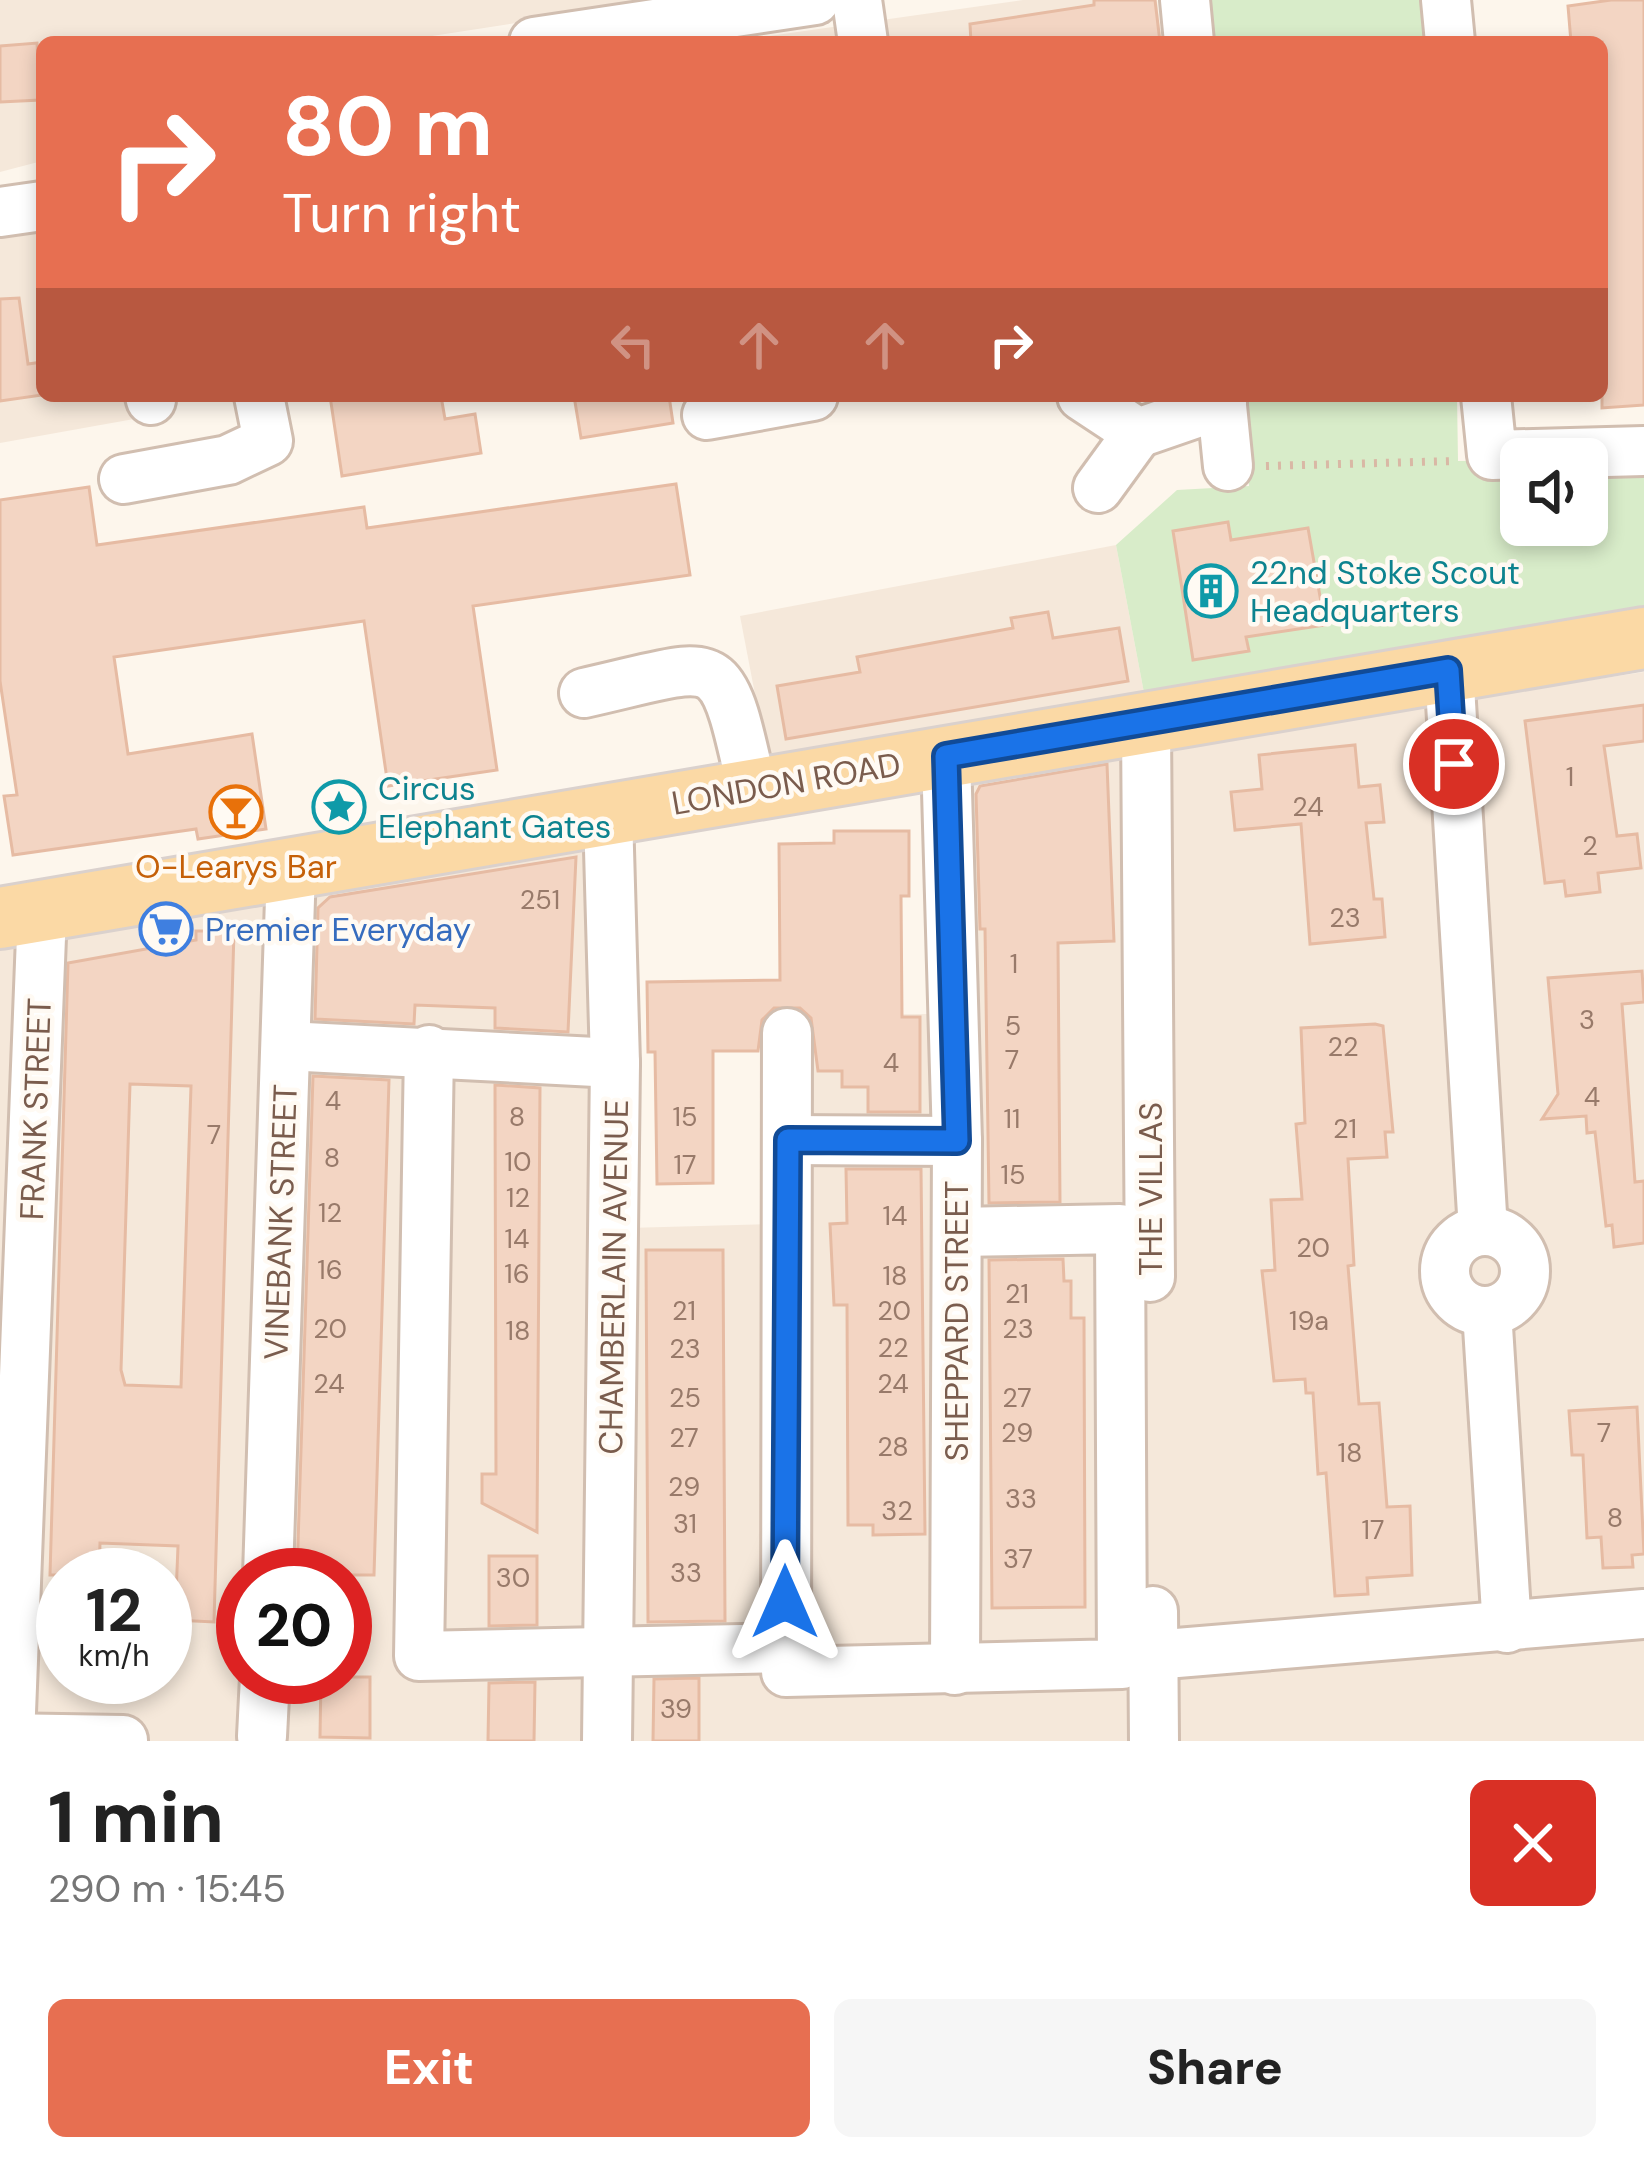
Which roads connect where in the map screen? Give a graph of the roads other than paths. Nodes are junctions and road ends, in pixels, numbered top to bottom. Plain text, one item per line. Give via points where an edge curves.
1 (815, 0) edge
2 (857, 0) edge
3 (1185, 0) edge
4 (1446, 0) edge
5 (574, 36) edge
6 (862, 36) edge
7 (1188, 36) edge
8 (1449, 36) edge
9 (36, 207) edge
10 (0, 212) edge
11 (260, 402) edge
12 (764, 402) edge
13 (1091, 402) edge
14 (1217, 402) edge
15 (1222, 402) edge
16 (1487, 402) edge
17 (732, 406) edge
18 (1138, 433) junction
19 (1644, 451) edge
20 (1228, 466) road end
21 (124, 478) dead end
22 (1098, 488) dead end
23 (1644, 638) edge
24 (1448, 670) junction
25 (584, 693) dead end
26 (1146, 724) junction
27 (946, 756) junction
28 (752, 789) junction
29 (608, 814) junction
30 (291, 868) junction
31 (21, 914) edge
32 (787, 1033) dead end
33 (286, 1046) junction
34 (429, 1050) junction
35 (615, 1064) junction
36 (17, 1140) edge
37 (788, 1140) junction
38 (957, 1141) junction
39 (957, 1232) junction
40 (269, 1548) edge
41 (1644, 1614) edge
42 (1508, 1628) junction
43 (609, 1650) junction
44 (1138, 1659) junction
45 (785, 1660) junction
46 (955, 1670) junction
47 (254, 1704) edge
48 (262, 1736) dead end
49 (5, 1738) edge
50 (124, 1740) edge
51 (607, 1741) edge
52 (1154, 1741) edge

1 - 5 street
2 - 6 street
3 - 7 street
4 - 8 street
9 - 10 street
11 - 21 street via 268,441 228,460
12 - 17 street
13 - 18 street
14 - 18 street
15 - 20 street
16 - 19 street via 1492,454
18 - 22 street
23 - 24 main road, LONDON ROAD
24 - 26 main road, LONDON ROAD
24 - 42 street via 1483,1230 1509,1239 1524,1262 1521,1289 1487,1311
25 - 28 street via 691,669 713,673 726,686
26 - 27 main road, LONDON ROAD
26 - 44 street, THE VILLAS
27 - 28 main road, LONDON ROAD
27 - 38 street, SHEPPARD STREET
28 - 29 main road, LONDON ROAD
29 - 30 main road, LONDON ROAD
29 - 35 street, CHAMBERLAIN AVENUE
30 - 31 main road, LONDON ROAD
30 - 33 street, VINEBANK STREET
31 - 36 street, FRANK STREET
32 - 37 street
33 - 34 street
33 - 40 street, VINEBANK STREET
34 - 35 street
34 - 43 street via 419,1656
35 - 43 street, CHAMBERLAIN AVENUE
36 - 49 street, FRANK STREET
37 - 38 street
37 - 45 street
38 - 39 street, SHEPPARD STREET
39 - 44 street, THE VILLAS via 1120,1229
39 - 46 street, SHEPPARD STREET
41 - 42 street
42 - 44 street
43 - 45 street
43 - 51 street, CHAMBERLAIN AVENUE
44 - 46 street
44 - 52 street, THE VILLAS
45 - 46 street
47 - 48 street
49 - 50 street

